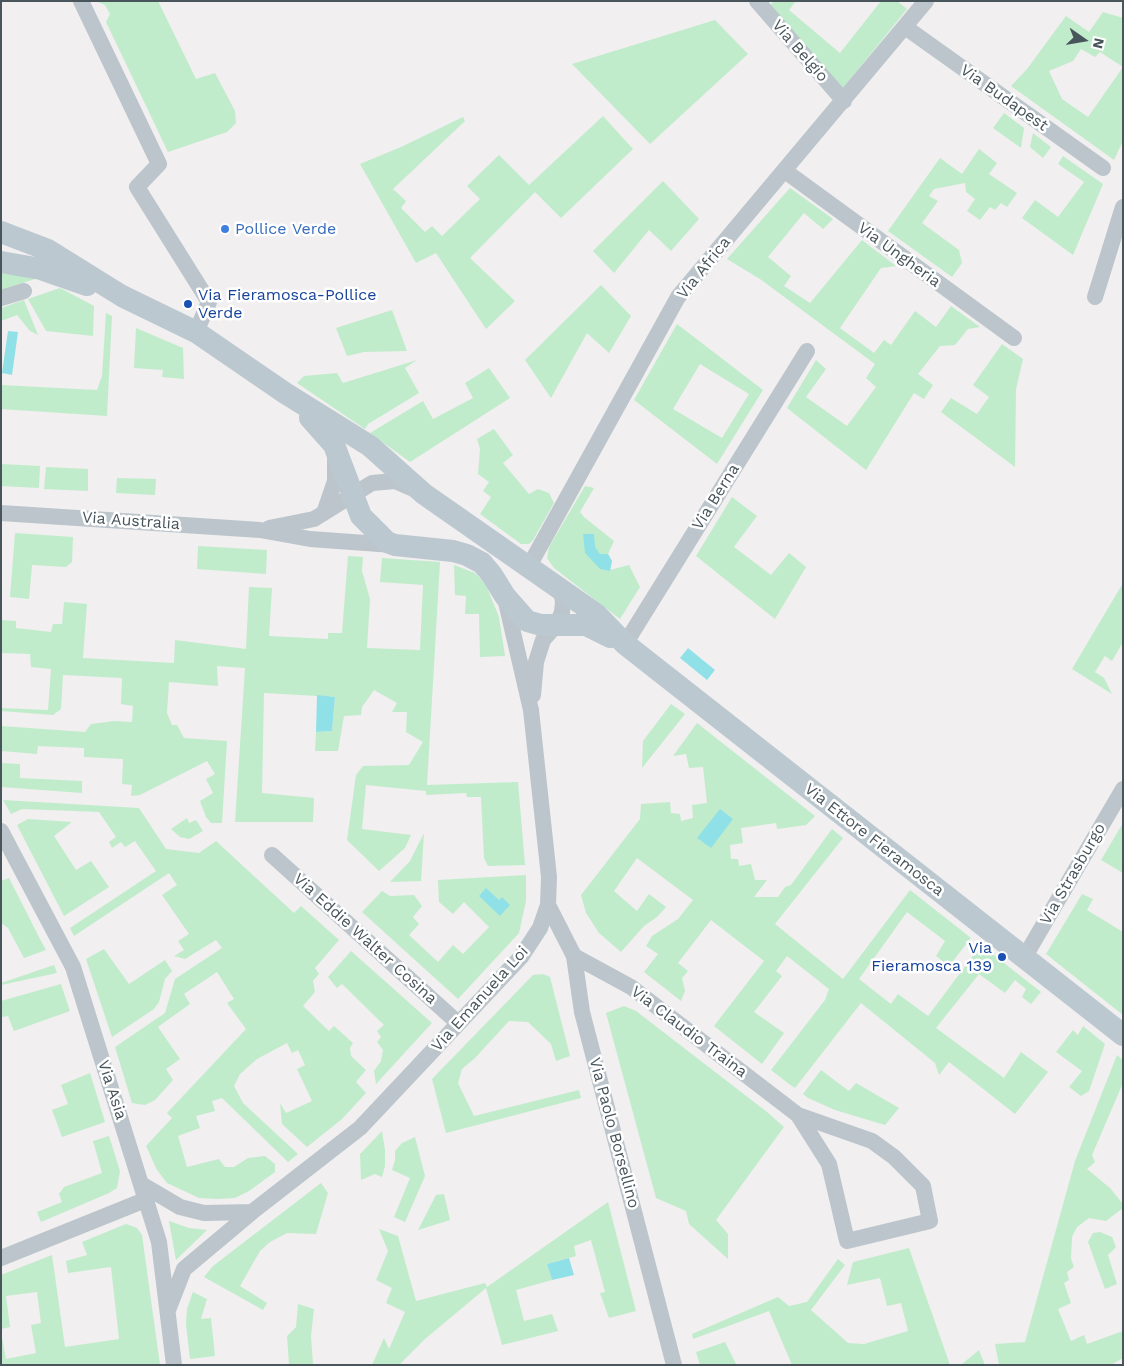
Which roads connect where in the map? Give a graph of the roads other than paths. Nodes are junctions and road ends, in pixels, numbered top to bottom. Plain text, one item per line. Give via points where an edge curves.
1 (81, 1) edge
2 (757, 1) edge
3 (926, 1) edge
4 (905, 27) junction
5 (844, 101) junction
6 (1103, 168) dead end
7 (785, 171) junction
8 (1123, 207) edge
9 (1, 232) edge
10 (1, 262) edge
11 (24, 290) dead end
12 (122, 296) junction
13 (1095, 297) dead end
14 (1, 298) edge
15 (196, 332) junction
16 (1014, 338) dead end
17 (807, 351) dead end
18 (285, 393) junction
19 (334, 445) junction
20 (424, 494) junction
21 (352, 495) junction
22 (1, 513) edge
23 (324, 513) junction
24 (260, 530) junction
25 (395, 546) junction
26 (528, 568) junction
27 (561, 590) junction
28 (505, 596) junction
29 (557, 624) junction
30 (625, 644) junction
31 (531, 710) junction
32 (1123, 790) edge
33 (1, 830) edge
34 (272, 855) dead end
35 (548, 905) junction
36 (574, 956) junction
37 (1024, 958) junction
38 (458, 1024) junction
39 (1123, 1035) edge
40 (798, 1115) junction
41 (143, 1192) junction
42 (252, 1212) junction
43 (1, 1258) edge
44 (167, 1312) junction
45 (174, 1365) edge
46 (674, 1365) edge

1 - 15 street via 159,164 137,187 209,302
2 - 5 street, Via Belgio
3 - 4 street, Via Africa
4 - 5 street, Via Africa
4 - 6 street, Via Budapest
5 - 7 street, Via Africa
7 - 16 street, Via Ungheria
7 - 26 street, Via Africa via 678,297
8 - 13 street
9 - 12 main road via 48,250
10 - 12 main road via 41,269
11 - 14 street
12 - 15 main road
15 - 18 main road
17 - 30 street, Via Berna
18 - 19 main road
18 - 20 main road via 370,446
19 - 21 main road
19 - 23 street via 335,481
20 - 21 street via 394,481 382,480 372,482
20 - 26 main road
21 - 23 street
21 - 25 main road via 367,524
22 - 24 street, Via Australia
23 - 24 street via 314,519
24 - 25 street via 310,539
25 - 28 main road via 466,554 482,563
26 - 27 main road
27 - 29 street via 563,607
27 - 30 main road via 596,614
28 - 29 main road via 527,621 541,625
28 - 31 street
29 - 30 main road via 586,625
29 - 31 street via 544,640 536,662
30 - 37 main road, Via Ettore Fieramosca
31 - 35 street, Via Emanuela Loi via 549,877
32 - 37 street, Via Strasburgo
33 - 41 street, Via Asia via 73,967
34 - 38 street, Via Eddie Walter Cosina
35 - 36 street, Via Paolo Borsellino
35 - 38 street, Via Emanuela Loi via 540,928 521,957
36 - 40 street, Via Claudio Traina via 631,986
36 - 46 street, Via Paolo Borsellino via 582,1012
37 - 39 main road, Via Ettore Fieramosca
38 - 42 street, Via Emanuela Loi via 360,1128
40 - 40 street, Via Claudio Traina via 829,1164 847,1241 930,1221 923,1186 894,1157 872,1140
41 - 42 street via 204,1213
41 - 43 street
41 - 44 street, Via Asia via 159,1242
42 - 44 street, Via Emanuela Loi via 184,1269
44 - 45 street, Via Asia

